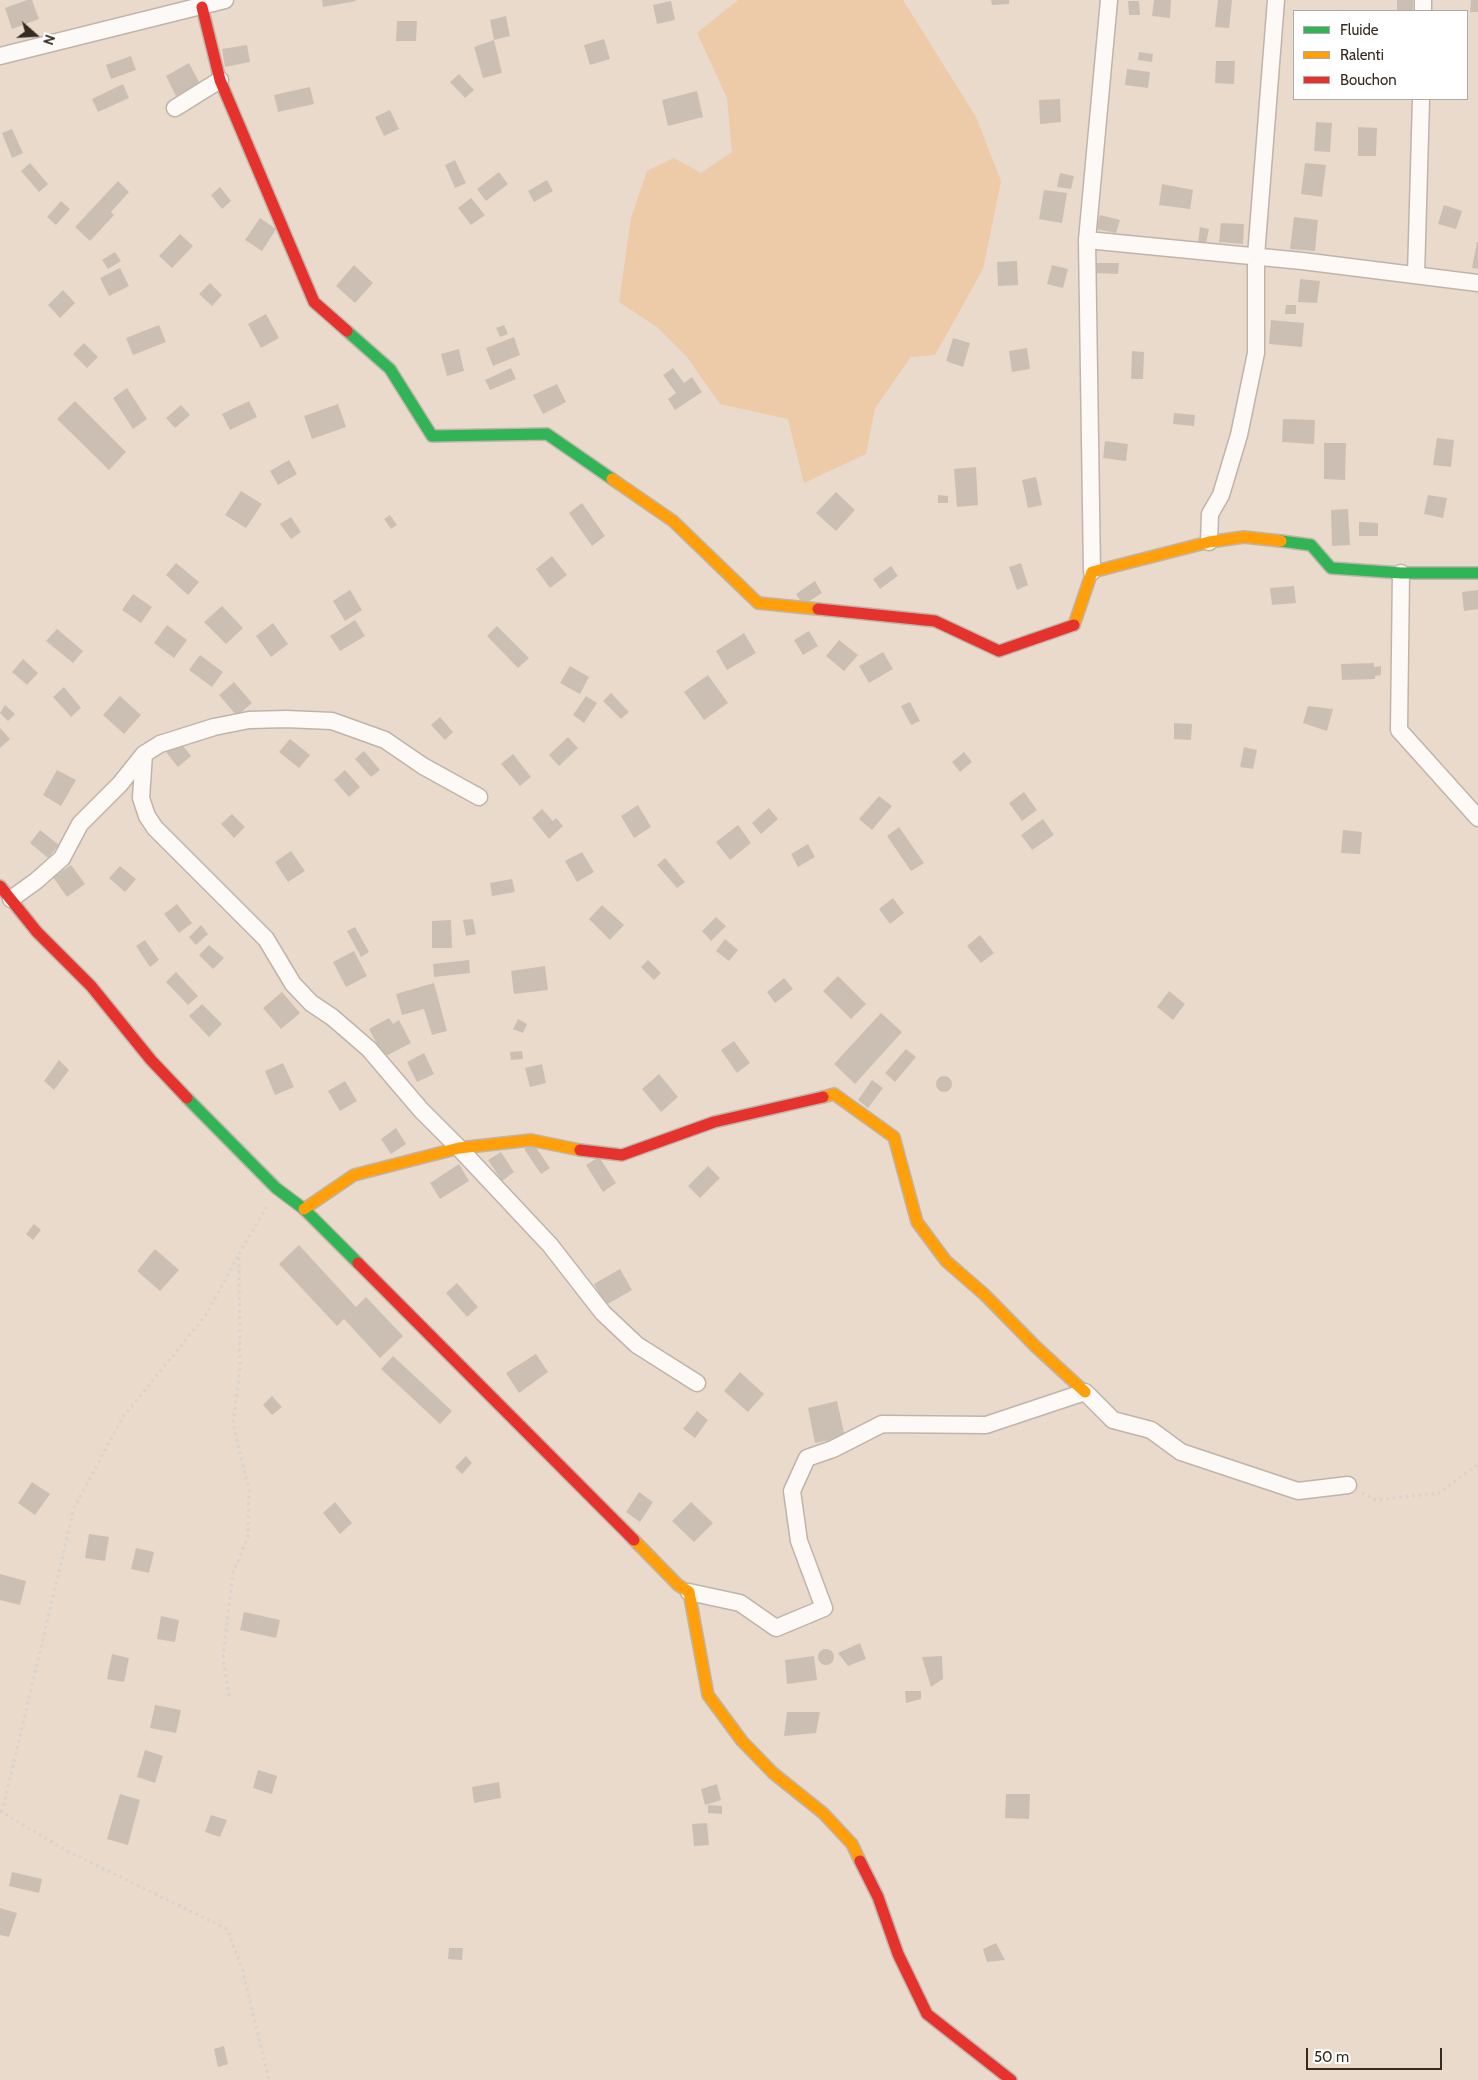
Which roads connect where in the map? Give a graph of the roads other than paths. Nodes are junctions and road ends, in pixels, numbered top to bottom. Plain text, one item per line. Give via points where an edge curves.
1 (226, 0) edge
2 (1109, 0) edge
3 (1276, 0) edge
4 (202, 8) junction
5 (0, 56) edge
6 (220, 80) junction
7 (1421, 100) edge
8 (175, 108) dead end
9 (1087, 240) junction
10 (1256, 256) junction
11 (1416, 275) junction
12 (1478, 283) edge
13 (1209, 542) junction
14 (1092, 572) junction
15 (1402, 573) junction
16 (1478, 573) edge
17 (144, 754) junction
18 (479, 797) dead end
19 (1478, 818) edge
20 (5, 893) edge
21 (459, 1148) junction
22 (304, 1210) junction
23 (697, 1383) dead end
24 (1085, 1392) junction
25 (1348, 1486) road end
26 (689, 1592) junction
27 (1011, 2080) edge

1 - 4 street
2 - 9 street
3 - 10 street
4 - 5 street
4 - 6 street
6 - 8 street
6 - 14 street via 314,302 390,369 432,436 547,434 673,521 758,603 935,621 999,651 1073,627
7 - 11 street
9 - 10 street
9 - 14 street
10 - 11 street
10 - 13 street via 1256,353 1240,435 1222,495 1210,514
11 - 12 street
13 - 14 street
13 - 15 street via 1244,538 1311,545 1331,568
15 - 16 street
15 - 19 street via 1399,730
17 - 18 street via 183,735 240,722 332,721 385,740 423,766
17 - 20 street via 120,784 80,824 62,858 36,882
17 - 21 street via 141,798 155,828 266,939 293,984 369,1049 421,1110
20 - 22 street via 37,932 91,986 151,1060 276,1188
21 - 22 street via 354,1175
21 - 23 street via 550,1245 603,1313 637,1344
21 - 24 street via 531,1140 576,1150 622,1155 714,1122 834,1094 894,1137 917,1222 946,1261
22 - 26 street via 533,1436 678,1585
24 - 25 street via 1113,1420 1151,1430 1181,1452 1298,1491
24 - 26 street via 986,1425 882,1424 834,1449 807,1458 792,1492 799,1541 824,1608 776,1628 740,1603
26 - 27 street via 708,1695 742,1741 773,1773 823,1813 852,1844 927,2014

